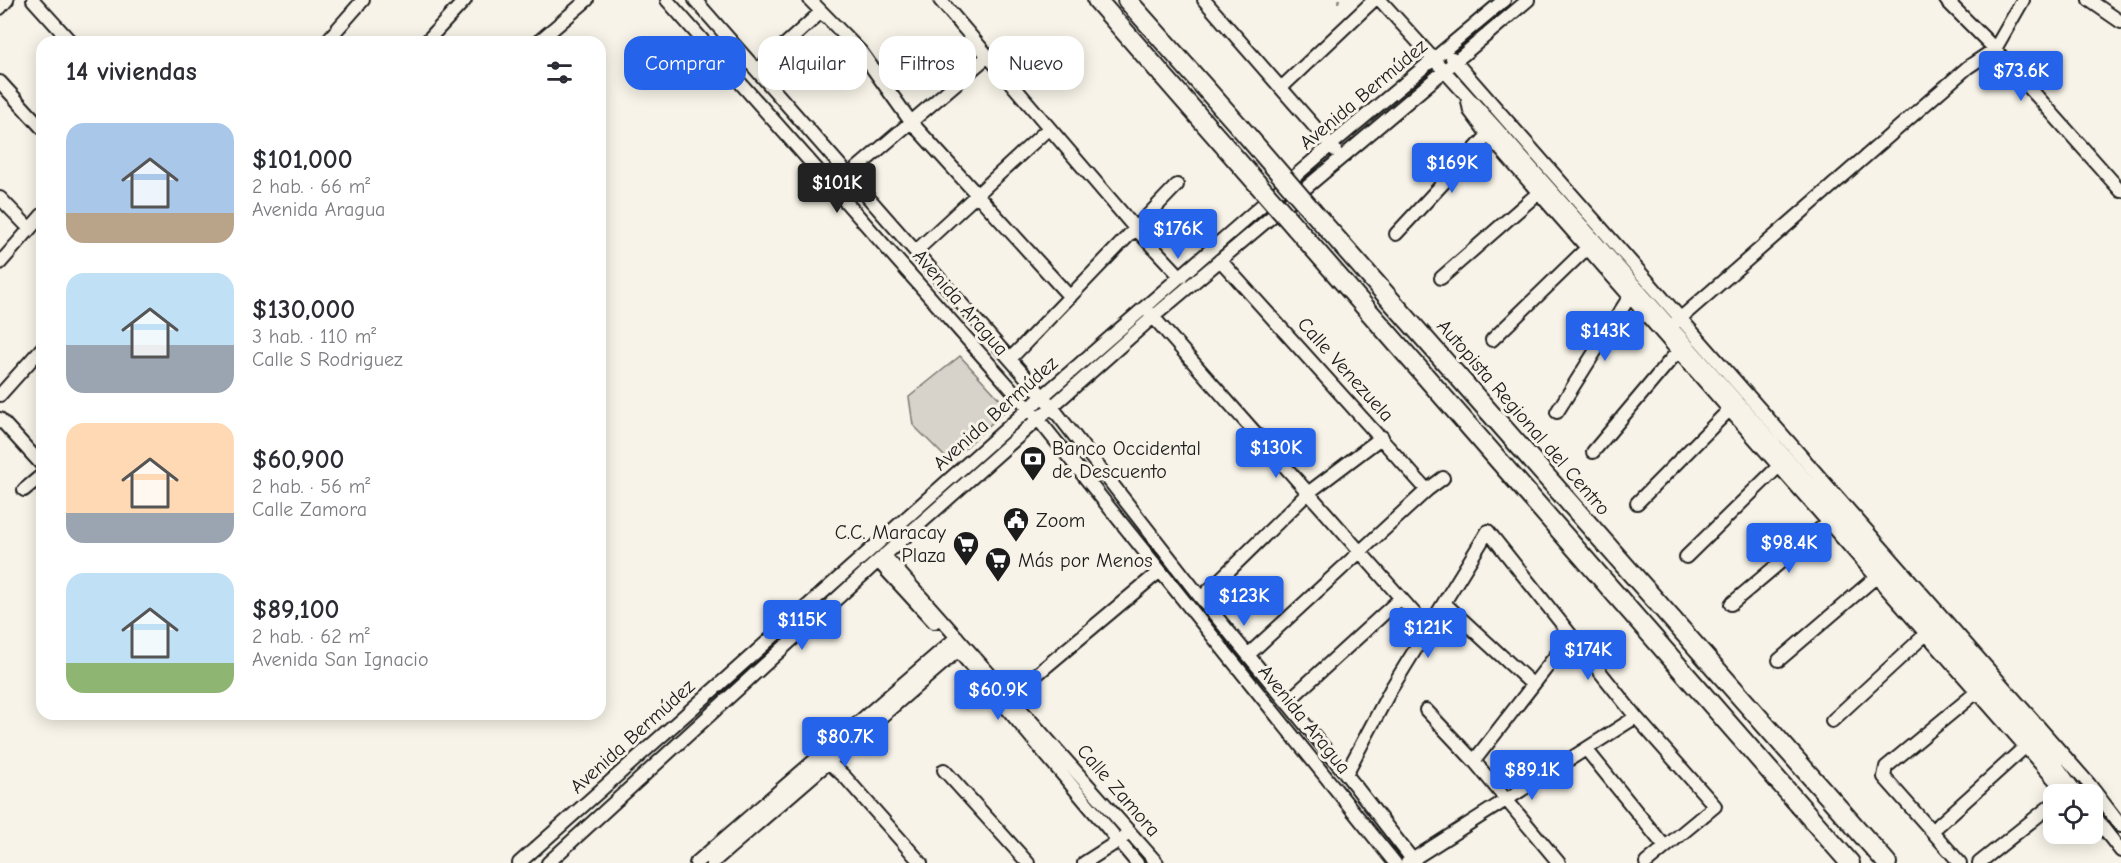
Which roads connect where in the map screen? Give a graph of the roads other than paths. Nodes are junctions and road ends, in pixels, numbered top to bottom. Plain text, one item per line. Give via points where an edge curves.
1 (7, 0) edge
2 (33, 0) edge
3 (363, 0) edge
4 (465, 0) edge
5 (587, 0) edge
6 (667, 0) edge
7 (695, 0) edge
8 (810, 0) edge
9 (940, 0) edge
10 (1097, 0) edge
11 (1127, 0) edge
12 (1204, 0) edge
13 (1374, 0) edge
14 (1380, 0) edge
15 (1504, 0) edge
16 (1528, 0) edge
17 (1946, 0) edge
18 (2023, 0) edge
19 (2089, 0) edge
20 (0, 8) edge
21 (821, 12) junction
22 (2121, 22) edge
23 (66, 36) edge
24 (336, 36) edge
25 (432, 36) edge
26 (545, 36) edge
27 (1995, 49) junction
28 (1446, 51) junction
29 (987, 57) junction
30 (1434, 61) junction
31 (1456, 63) junction
32 (757, 70) junction
33 (1446, 72) junction
34 (0, 82) edge
35 (1281, 88) junction
36 (1467, 95) junction
37 (36, 121) edge
38 (911, 122) junction
39 (1049, 128) junction
40 (1488, 135) junction
41 (1330, 145) junction
42 (1342, 158) junction
43 (849, 175) junction
44 (1177, 185) dead end
45 (1543, 189) junction
46 (2121, 191) edge
47 (977, 195) junction
48 (0, 198) edge
49 (36, 222) edge
50 (1134, 227) junction
51 (30, 229) junction
52 (1396, 234) dead end
53 (1588, 247) junction
54 (916, 251) junction
55 (1220, 260) junction
56 (0, 263) edge
57 (1181, 277) junction
58 (1441, 279) dead end
59 (1630, 296) junction
60 (1070, 297) junction
61 (1149, 312) junction
62 (1672, 326) junction
63 (1492, 340) dead end
64 (1686, 342) junction
65 (36, 355) edge
66 (1011, 358) junction
67 (0, 395) edge
68 (1042, 396) junction
69 (1052, 407) junction
70 (1028, 409) junction
71 (1730, 409) junction
72 (1557, 412) dead end
73 (1038, 418) junction
74 (0, 419) edge
75 (1382, 437) junction
76 (1593, 452) dead end
77 (36, 458) edge
78 (1782, 462) junction
79 (1443, 478) dead end
80 (36, 480) edge
81 (24, 490) dead end
82 (1427, 490) junction
83 (1308, 493) junction
84 (1637, 503) dead end
85 (1828, 522) junction
86 (1359, 551) junction
87 (1686, 556) dead end
88 (881, 558) junction
89 (1160, 571) junction
90 (1876, 577) junction
91 (1201, 598) junction
92 (1401, 598) junction
93 (1444, 603) junction
94 (1731, 604) dead end
95 (1429, 630) junction
96 (1926, 634) junction
97 (1571, 636) junction
98 (958, 643) junction
99 (1248, 655) junction
100 (1779, 660) dead end
101 (737, 669) junction
102 (747, 681) junction
103 (1533, 685) junction
104 (1978, 692) junction
105 (1006, 699) junction
106 (1287, 702) junction
107 (1426, 710) dead end
108 (1636, 717) junction
109 (1832, 721) dead end
110 (2026, 746) junction
111 (1586, 749) junction
112 (825, 759) junction
113 (1474, 761) junction
114 (944, 770) dead end
115 (1346, 774) junction
116 (2062, 784) edge
117 (2066, 784) edge
118 (2089, 784) edge
119 (1506, 800) junction
120 (2103, 802) edge
121 (2043, 812) edge
122 (2121, 826) edge
123 (2103, 828) edge
124 (1932, 831) junction
125 (1130, 833) junction
126 (1118, 842) junction
127 (1665, 847) junction
128 (2121, 851) edge
129 (1412, 862) edge
130 (519, 863) edge
131 (548, 863) edge
132 (696, 863) edge
133 (712, 863) edge
134 (921, 863) edge
135 (1028, 863) edge
136 (1084, 863) edge
137 (1137, 863) edge
138 (1157, 863) edge
139 (1395, 863) edge
140 (1560, 863) edge
141 (1646, 863) edge
142 (1850, 863) edge
143 (1887, 863) edge
144 (1960, 863) edge
145 (1979, 863) edge

1 - 20 street
2 - 23 street
3 - 24 street
4 - 25 street
5 - 26 street
6 - 70 street, Avenida Aragua
7 - 32 street, Avenida Aragua
8 - 21 street
9 - 29 street
10 - 142 highway, bridge
11 - 143 highway, Autopista Regional del Centro, bridge
12 - 35 street
13 - 35 street
14 - 30 street
15 - 28 street, Avenida Bermúdez
16 - 31 street, Avenida Bermúdez
17 - 27 street
18 - 27 street
19 - 22 street
21 - 32 street
21 - 38 street via 861,52
27 - 46 street
27 - 62 street via 1968,67
28 - 30 street, Avenida Bermúdez
28 - 31 street
29 - 38 street
29 - 39 street
30 - 33 street
30 - 41 street, Avenida Bermúdez
31 - 33 street, Avenida Bermúdez
31 - 62 street
32 - 43 street, Avenida Aragua
33 - 36 street
33 - 42 street, Avenida Bermúdez
34 - 37 street
35 - 41 street
36 - 40 street via 1470,111
36 - 45 street
38 - 43 street
38 - 47 street
39 - 47 street
39 - 50 street
40 - 45 street
40 - 52 street
41 - 42 street
41 - 57 street, Avenida Bermúdez
42 - 55 street, Avenida Bermúdez
43 - 54 street, Avenida Aragua
44 - 50 street
45 - 53 street
45 - 58 street
45 - 62 street
47 - 54 street
47 - 60 street
48 - 51 street
49 - 51 street
50 - 57 street
50 - 60 street
51 - 56 street
53 - 59 street
53 - 63 street
54 - 66 street, Avenida Aragua
55 - 61 street, Avenida Bermúdez
55 - 75 street, Calle Venezuela
57 - 61 street, Avenida Bermúdez
59 - 62 street
59 - 72 street
60 - 66 street
61 - 68 street, Avenida Bermúdez
61 - 69 street, Avenida Bermúdez
61 - 83 street
62 - 64 street
64 - 71 street
64 - 76 street
64 - 78 street
64 - 118 street
65 - 67 street
66 - 68 street, Avenida Aragua
68 - 69 street, Avenida Aragua
68 - 70 street, Avenida Bermúdez
69 - 73 street, Avenida Bermúdez
69 - 91 street, Avenida Aragua
70 - 73 street, Avenida Aragua
70 - 101 street, Avenida Bermúdez
71 - 78 street
71 - 84 street
73 - 88 street, Avenida Bermúdez
73 - 89 street, Avenida Aragua
74 - 77 street
75 - 82 street, Calle Venezuela
75 - 83 street
78 - 85 street
78 - 87 street
78 - 117 street via 2055,763
79 - 82 street
80 - 81 street
82 - 86 street
83 - 86 street
83 - 91 street
85 - 90 street
85 - 94 street
86 - 92 street
86 - 99 street
88 - 98 street, Calle Zamora
88 - 102 street, Avenida Bermúdez
89 - 105 street
89 - 139 street, Avenida Aragua
90 - 96 street
90 - 100 street
91 - 99 street, Avenida Aragua
92 - 95 street
92 - 106 street
93 - 95 street
93 - 97 street via 1488,531
93 - 103 street
95 - 115 street via 1391,689
96 - 104 street
96 - 109 street
97 - 103 street
97 - 108 street
98 - 105 street, Calle Zamora
98 - 112 street
99 - 106 street, Avenida Aragua
101 - 102 street
101 - 130 street, Avenida Bermúdez
102 - 131 street, Avenida Bermúdez
103 - 113 street
104 - 110 street
104 - 124 street via 1886,766 1884,772 1884,777
105 - 125 street, Calle Zamora
105 - 126 street, Calle Zamora
106 - 115 street, Avenida Aragua
107 - 113 street
108 - 111 street
108 - 127 street via 1715,806
110 - 116 street
110 - 124 street
111 - 119 street
111 - 127 street
112 - 132 street
112 - 133 street
112 - 134 street
113 - 119 street
114 - 135 street
115 - 129 street, Avenida Aragua
119 - 129 street
119 - 140 street
120 - 122 street
121 - 145 street
123 - 128 street
124 - 144 street
125 - 126 street
125 - 138 street, Calle Zamora
126 - 136 street
126 - 137 street, Calle Zamora
127 - 141 street

